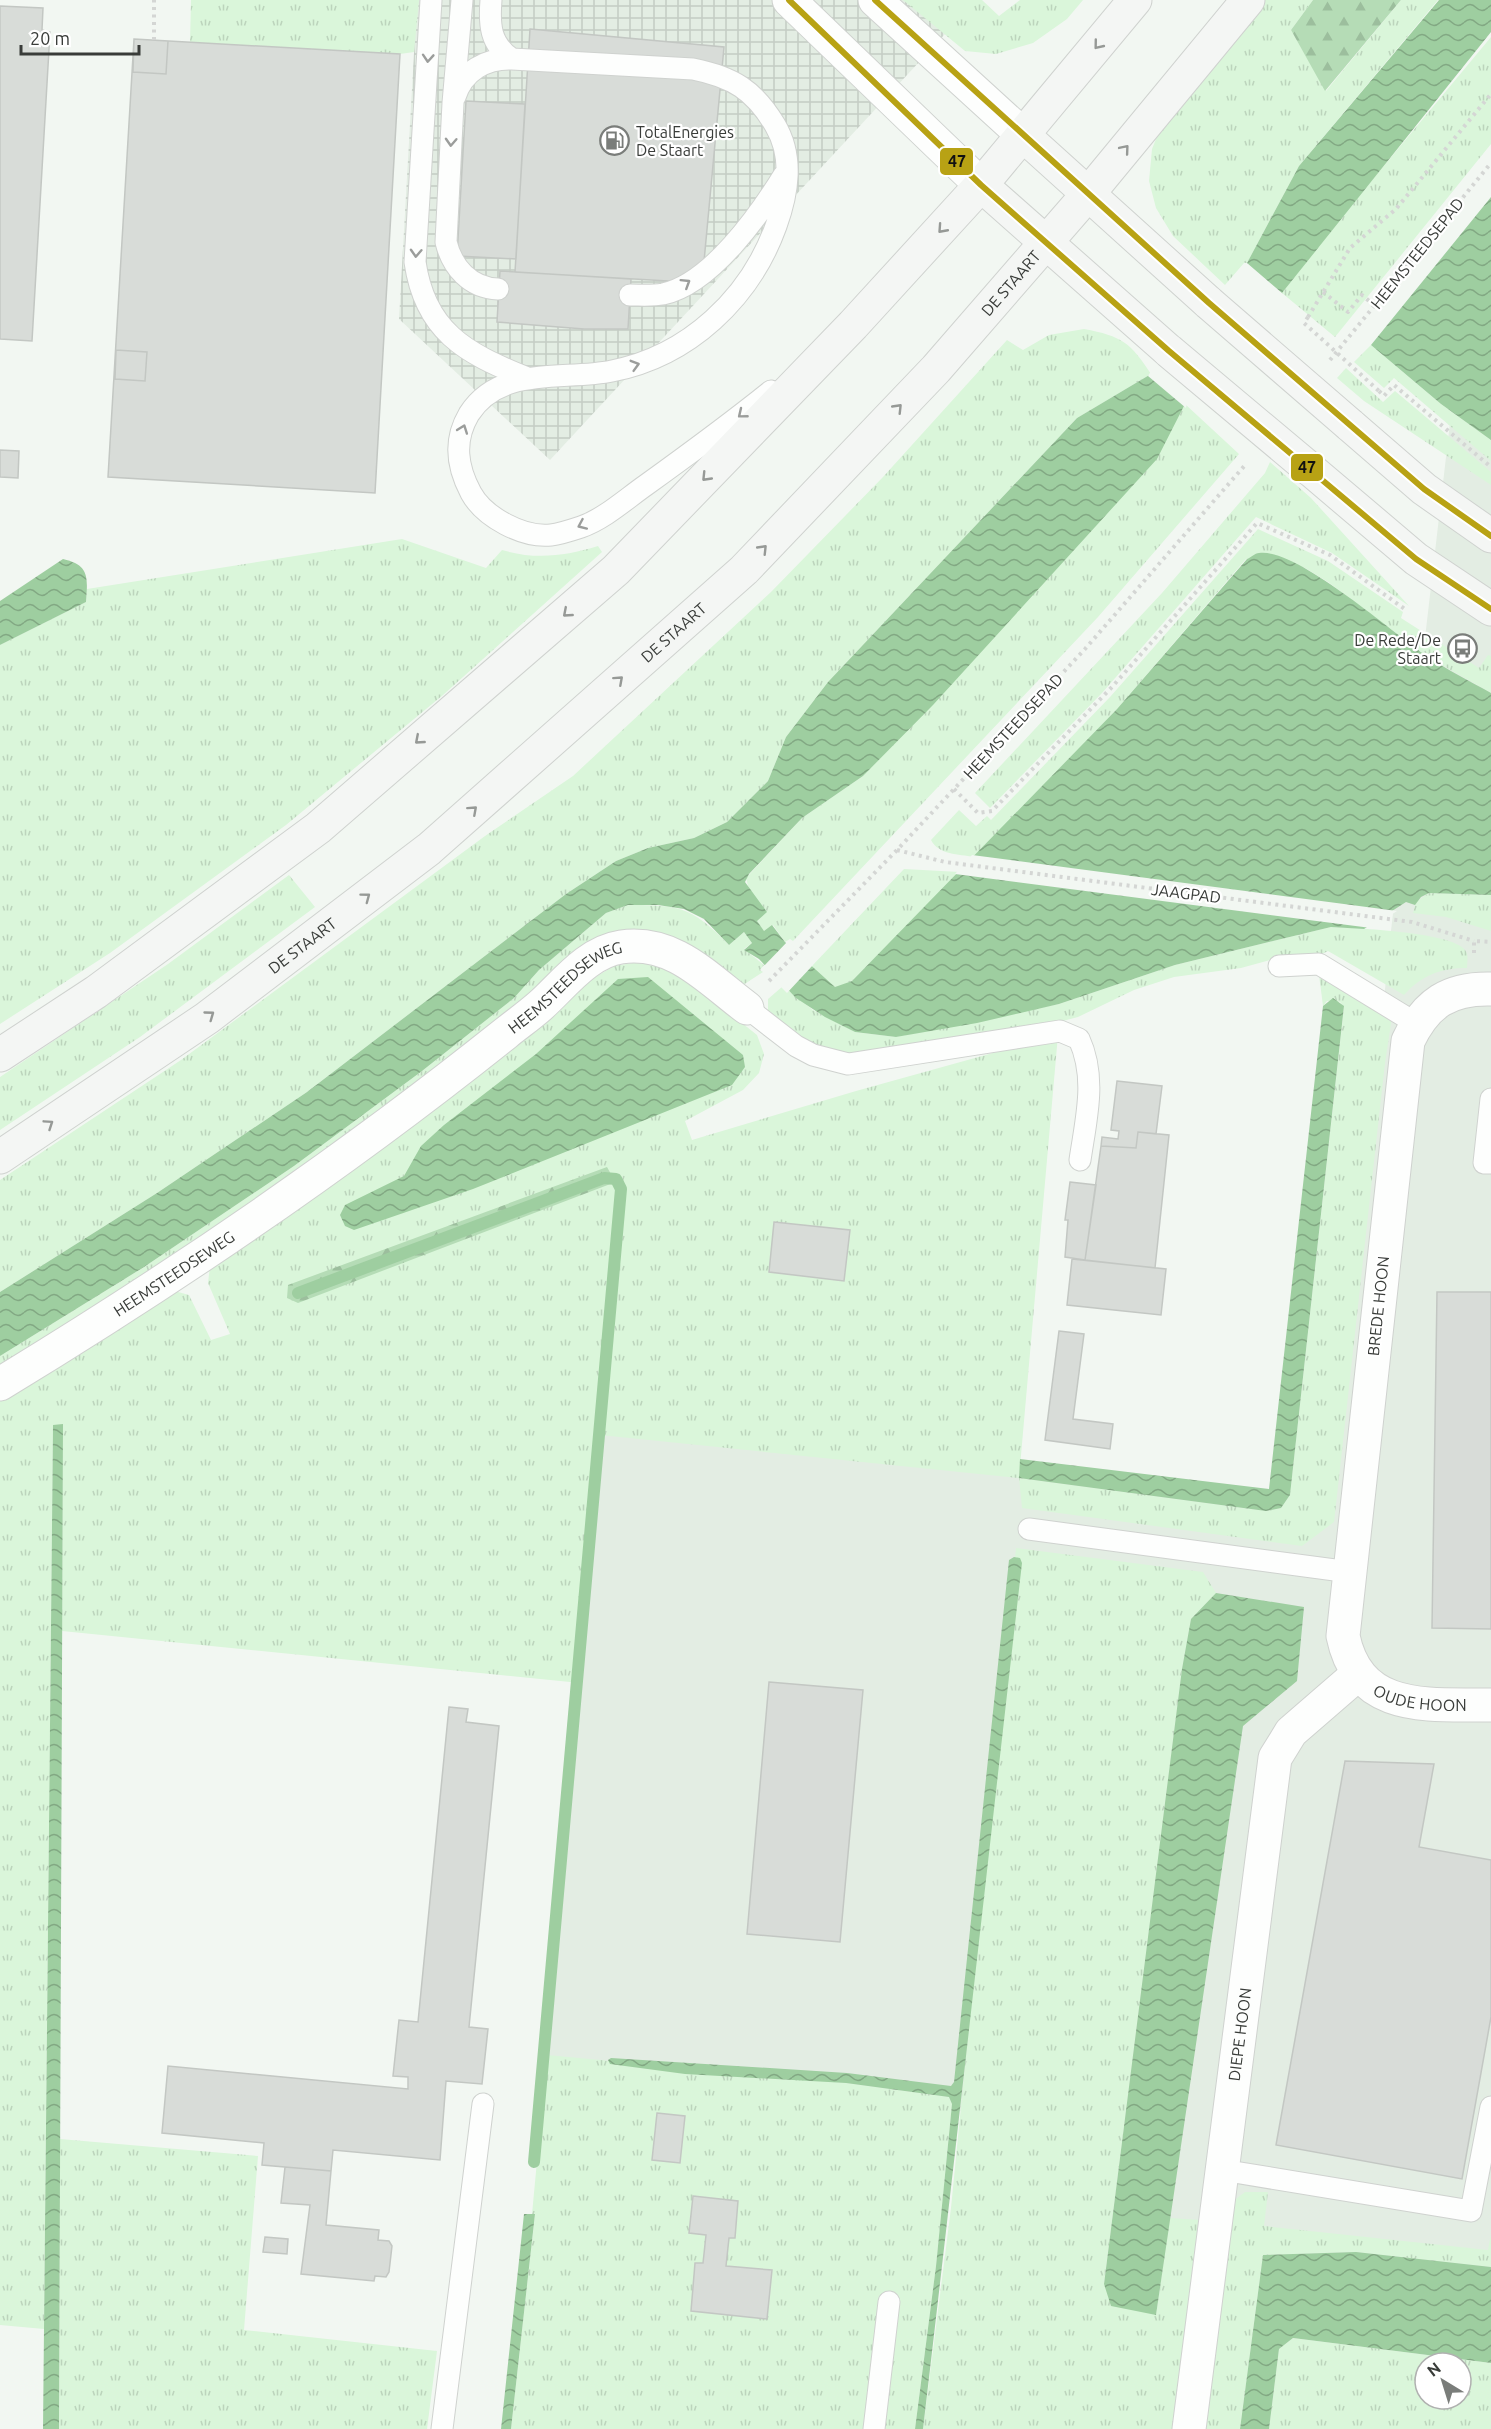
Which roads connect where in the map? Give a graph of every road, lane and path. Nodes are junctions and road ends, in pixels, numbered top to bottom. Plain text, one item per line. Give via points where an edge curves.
1 (154, 0) edge
2 (431, 0) edge
3 (462, 0) edge
4 (491, 0) edge
5 (789, 0) edge
6 (875, 0) edge
7 (1135, 0) edge
8 (1248, 0) edge
9 (154, 40) dead end
10 (512, 59) junction
11 (1491, 94) edge
12 (453, 103) junction
13 (1024, 136) junction
14 (1491, 163) edge
15 (788, 168) junction
16 (981, 185) junction
17 (1088, 194) junction
18 (1046, 244) junction
19 (498, 289) dead end
20 (1323, 292) junction
21 (630, 295) dead end
22 (1375, 306) junction
23 (854, 325) junction
24 (1344, 343) dead end
25 (525, 377) junction
26 (1246, 463) dead end
27 (1491, 467) edge
28 (1491, 536) edge
29 (1491, 609) edge
30 (1406, 610) dead end
31 (954, 789) junction
32 (897, 850) junction
33 (1474, 941) dead end
34 (1279, 966) dead end
35 (770, 980) dead end
36 (1491, 989) edge
37 (747, 1008) joint
38 (1417, 1024) junction
39 (0, 1055) edge
40 (1491, 1099) edge
41 (0, 1157) edge
42 (1080, 1160) dead end
43 (1491, 1163) edge
44 (0, 1384) edge
45 (1029, 1529) dead end
46 (1350, 1572) junction
47 (1358, 1674) junction
48 (1491, 1705) edge
49 (483, 2104) dead end
50 (1491, 2107) edge
51 (1222, 2170) junction
52 (889, 2302) dead end
53 (442, 2429) edge
54 (874, 2429) edge
55 (1189, 2429) edge

1 - 9 path
2 -> 25 lane via 415,262 418,282 425,304 462,345 484,361
3 - 12 lane
4 - 10 lane via 493,37
5 - 16 street
6 - 13 street
7 -> 13 main road
17 -> 8 main road, DE STAART
10 - 12 lane via 477,67 462,82
10 - 15 lane via 693,69 717,74 744,87 764,108 783,142
11 - 20 path via 1396,209 1350,248
12 -> 19 lane via 446,242 461,273 481,285
13 - 16 main road
13 - 17 main road
14 - 22 path, HEEMSTEEDSEPAD
21 -> 15 lane via 663,294 698,276 742,235
25 -> 15 lane via 612,371 651,360 681,346 708,325 754,270 771,238 783,206
16 - 18 main road
16 -> 23 main road
17 - 18 main road, DE STAART
17 - 28 main road, bridge via 1424,489
18 - 29 main road, bridge via 1416,559
41 -> 18 main road, DE STAART via 207,1018 438,841 744,570 936,369
20 - 22 path via 1348,312 1362,295
20 - 27 path, bridge via 1304,322 1384,396 1394,385
22 - 24 path, HEEMSTEEDSEPAD
23 -> 25 lane via 718,434 627,499 583,527 550,535 512,527 492,515 475,500 459,465 461,431 469,414 497,389
23 -> 39 main road via 616,570 318,828 96,992
26 - 31 path, HEEMSTEEDSEPAD via 1085,649
30 - 31 path via 1330,555 1257,523 1112,687 992,811 978,813
31 - 32 path, HEEMSTEEDSEPAD
32 - 33 path, JAAGPAD via 945,862 1412,922
32 - 35 path, HEEMSTEEDSEPAD
34 - 38 lane via 1319,964
36 - 38 street, BREDE HOON via 1469,988 1452,993 1435,1004
37 - 42 lane, HEEMSTEEDSEWEG via 796,1046 848,1064 1060,1030 1079,1039 1088,1059 1090,1090
37 - 44 street, HEEMSTEEDSEWEG via 666,950 644,945 598,954 415,1106 219,1245
38 - 46 street, BREDE HOON via 1408,1041 1404,1064
40 - 43 lane via 1484,1163
45 - 46 lane
46 - 47 street, BREDE HOON via 1343,1636 1347,1656
47 - 48 street, OUDE HOON via 1387,1696 1409,1703
47 - 51 street, DIEPE HOON via 1291,1732 1275,1758
49 - 53 lane
50 - 51 lane via 1471,2211
51 - 55 street, DIEPE HOON
52 - 54 lane

